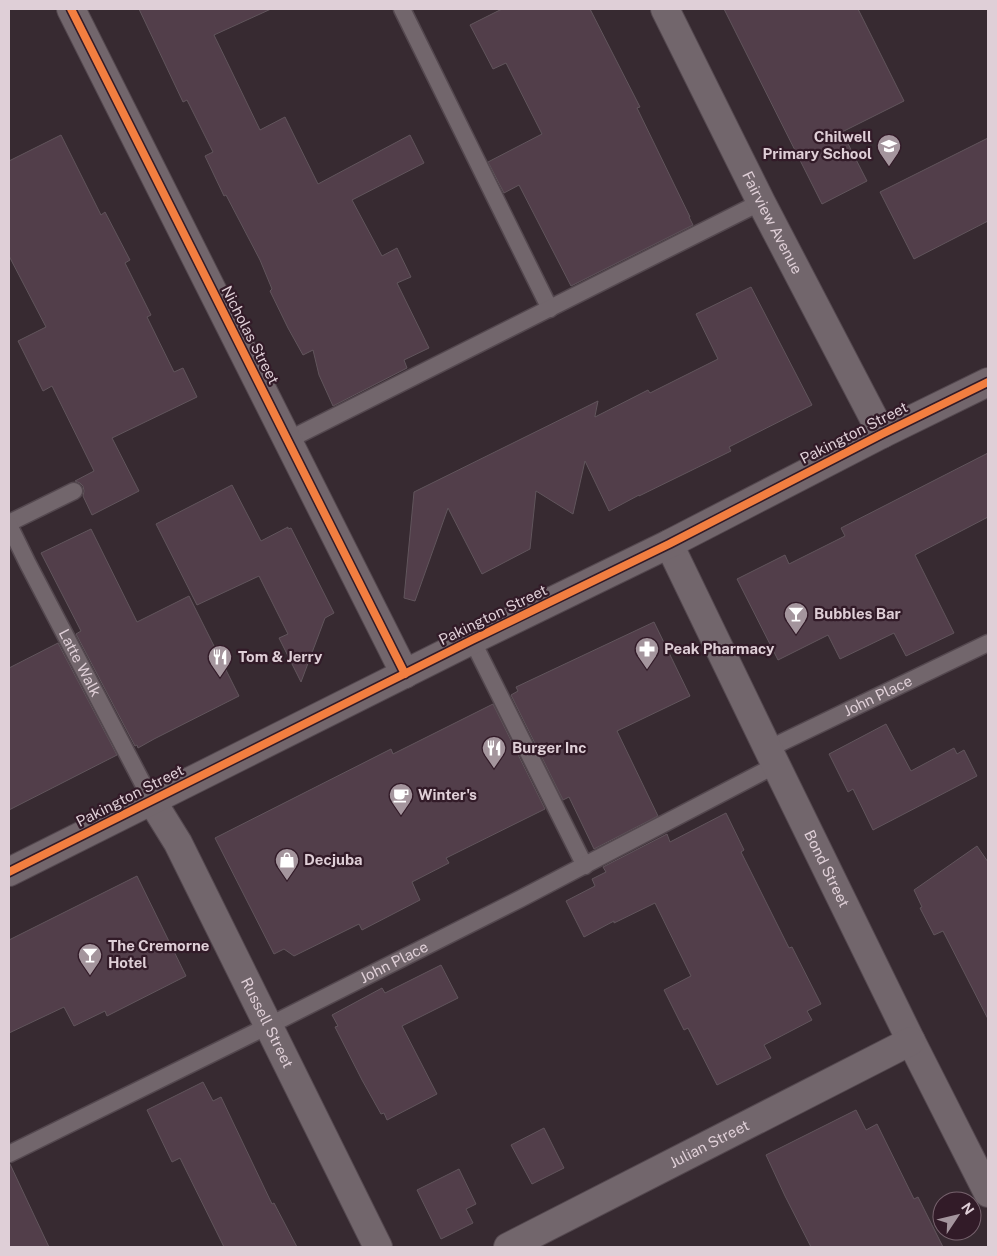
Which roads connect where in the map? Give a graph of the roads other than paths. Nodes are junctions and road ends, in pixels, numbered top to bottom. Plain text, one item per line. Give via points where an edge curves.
1 (71, 9) edge
2 (402, 9) edge
3 (665, 9) edge
4 (762, 202) junction
5 (550, 309) junction
6 (988, 382) edge
7 (882, 434) junction
8 (288, 440) junction
9 (74, 491) dead end
10 (9, 524) edge
11 (668, 544) junction
12 (472, 640) junction
13 (988, 643) edge
14 (405, 674) junction
15 (772, 757) junction
16 (152, 801) junction
17 (584, 866) junction
18 (9, 872) edge
19 (268, 1026) junction
20 (911, 1041) junction
21 (9, 1154) edge
22 (988, 1193) edge
23 (378, 1247) edge
24 (508, 1247) edge

1 - 8 street, Nicholas Street
2 - 5 lane
3 - 4 street, Fairview Avenue
4 - 5 lane
4 - 7 street, Fairview Avenue
5 - 8 lane
6 - 7 street, Pakington Street
7 - 11 street, Pakington Street
8 - 14 street, Nicholas Street
9 - 10 lane, Latte Walk
10 - 16 lane, Latte Walk
11 - 12 street, Pakington Street
11 - 15 street, Bond Street
12 - 14 street, Pakington Street
12 - 17 lane
13 - 15 lane, John Place
14 - 16 street, Pakington Street
15 - 17 lane, John Place
15 - 20 street, Bond Street
16 - 18 street, Pakington Street
16 - 19 street, Russell Street via 178,843
17 - 19 lane, John Place
19 - 21 lane, John Place
19 - 23 street, Russell Street
20 - 22 street, Bond Street
20 - 24 street, Julian Street

